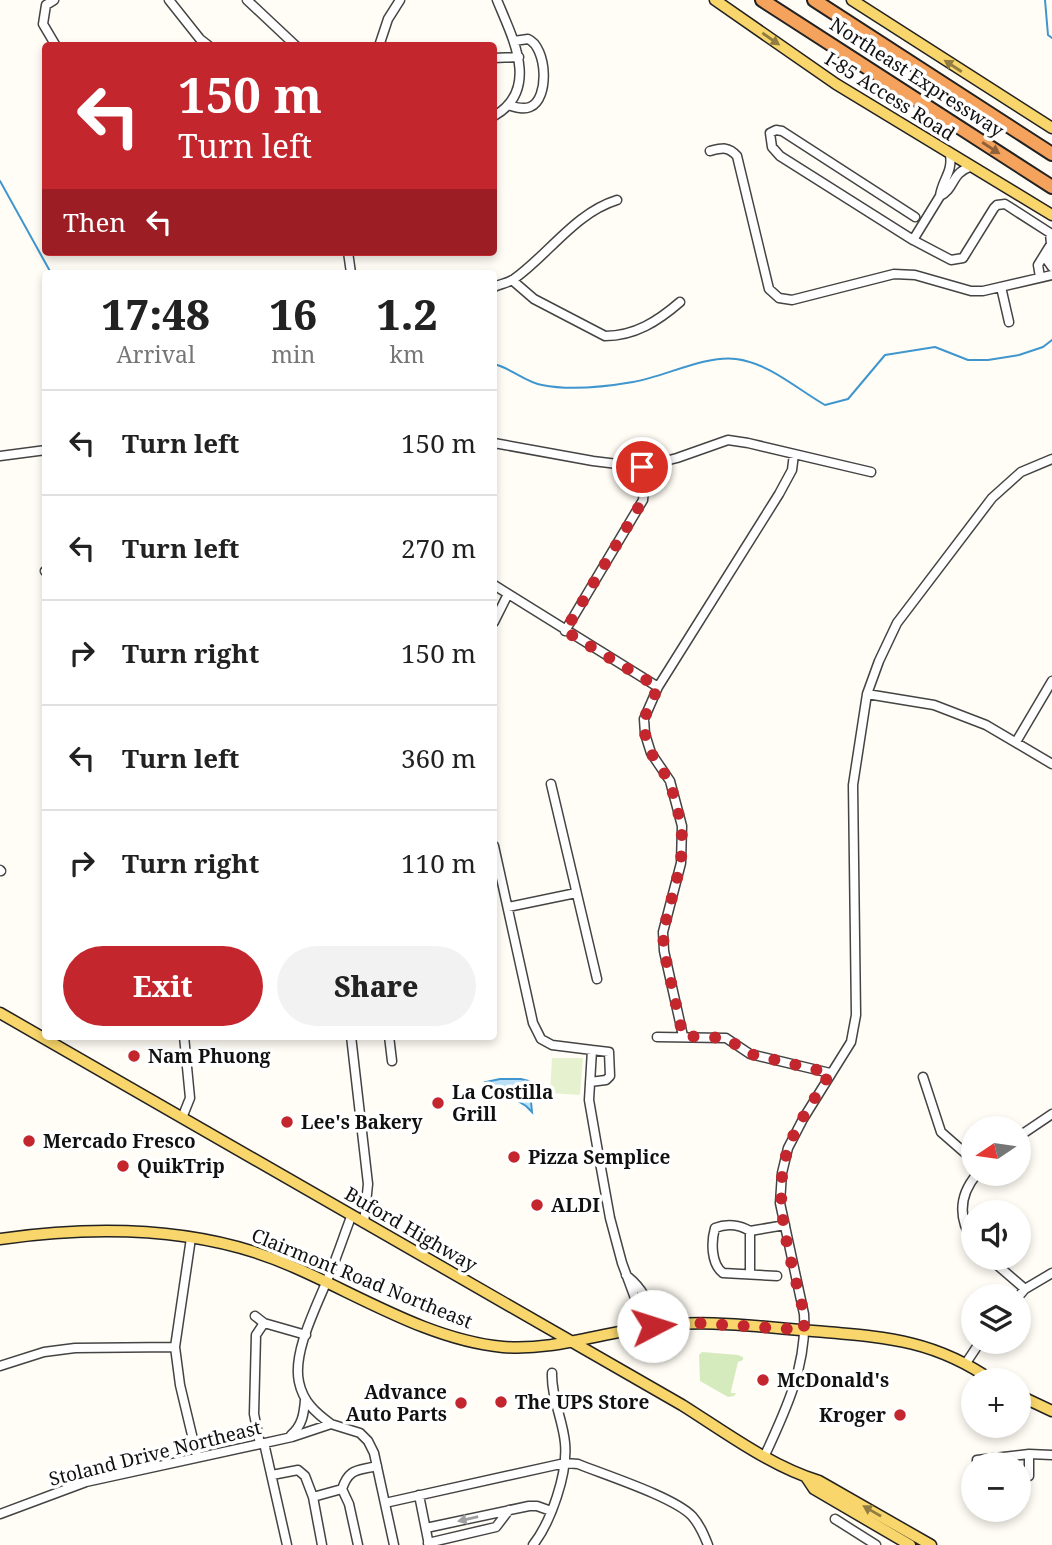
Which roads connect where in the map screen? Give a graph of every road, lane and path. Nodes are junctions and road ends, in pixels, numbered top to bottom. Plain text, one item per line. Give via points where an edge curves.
1 (54, 0) edge
2 (169, 0) edge
3 (247, 0) edge
4 (400, 0) edge
5 (497, 0) edge
6 (715, 0) edge
7 (762, 0) edge
8 (814, 0) edge
9 (852, 0) edge
10 (514, 41) junction
11 (54, 42) edge
12 (204, 42) edge
13 (292, 42) edge
14 (380, 42) edge
15 (519, 57) junction
16 (497, 58) edge
17 (508, 105) junction
18 (497, 114) edge
19 (1052, 128) edge
20 (710, 151) dead end
21 (1052, 154) edge
22 (950, 155) junction
23 (970, 167) junction
24 (949, 178) junction
25 (1052, 187) edge
26 (617, 200) dead end
27 (1052, 215) edge
28 (915, 216) dead end
29 (913, 240) junction
30 (1052, 253) edge
31 (1049, 271) edge
32 (512, 280) junction
33 (497, 286) edge
34 (1001, 287) junction
35 (680, 302) dead end
36 (1009, 322) dead end
37 (497, 444) edge
38 (42, 451) edge
39 (794, 454) junction
40 (0, 456) edge
41 (1052, 458) edge
42 (642, 467) junction
43 (871, 472) dead end
44 (497, 587) edge
45 (509, 594) junction
46 (497, 616) edge
47 (565, 631) junction
48 (1052, 681) edge
49 (658, 687) junction
50 (867, 694) junction
51 (1016, 742) junction
52 (1052, 764) edge
53 (551, 784) dead end
54 (497, 859) edge
55 (576, 893) junction
56 (508, 907) junction
57 (597, 979) dead end
58 (0, 1013) edge
59 (683, 1036) junction
60 (42, 1037) edge
61 (657, 1037) dead end
62 (47, 1040) edge
63 (184, 1040) edge
64 (351, 1040) edge
65 (390, 1040) edge
66 (592, 1050) junction
67 (393, 1061) dead end
68 (830, 1073) junction
69 (923, 1077) dead end
70 (590, 1082) junction
71 (1052, 1114) edge
72 (182, 1118) junction
73 (1031, 1128) edge
74 (961, 1150) edge
75 (351, 1217) junction
76 (364, 1223) junction
77 (785, 1225) junction
78 (750, 1231) junction
79 (191, 1237) junction
80 (0, 1239) edge
81 (1003, 1270) edge
82 (1052, 1273) edge
83 (751, 1274) junction
84 (776, 1276) dead end
85 (327, 1282) junction
86 (1019, 1284) edge
87 (1031, 1285) edge
88 (256, 1316) dead end
89 (264, 1322) junction
90 (645, 1327) junction
91 (804, 1330) junction
92 (306, 1335) junction
93 (570, 1342) junction
94 (175, 1347) junction
95 (972, 1354) edge
96 (966, 1363) junction
97 (0, 1366) edge
98 (974, 1368) edge
99 (552, 1373) dead end
100 (304, 1397) junction
101 (1031, 1401) edge
102 (1052, 1411) edge
103 (331, 1424) junction
104 (289, 1437) junction
105 (262, 1444) junction
106 (1031, 1454) edge
107 (765, 1455) junction
108 (1052, 1455) edge
109 (197, 1456) junction
110 (565, 1463) junction
111 (377, 1466) junction
112 (272, 1475) junction
113 (806, 1477) junction
114 (342, 1489) junction
115 (419, 1495) junction
116 (313, 1497) junction
117 (385, 1503) junction
118 (509, 1510) junction
119 (551, 1511) junction
120 (0, 1514) edge
121 (835, 1518) dead end
122 (426, 1528) junction
123 (429, 1544) edge
124 (287, 1545) edge
125 (322, 1545) edge
126 (358, 1545) edge
127 (394, 1545) edge
128 (533, 1545) edge
129 (708, 1545) edge
130 (876, 1545) edge
131 (909, 1545) edge
132 (931, 1545) edge

1 - 11 street via 46,5 43,24
2 - 12 street
3 - 13 street
4 - 14 street
5 - 10 street
6 -> 22 main road, I-85 Access Road
7 -> 25 highway, Northeast Expressway
8 - 21 highway, Northeast Expressway
19 -> 9 main road
10 - 15 street
10 - 17 street via 533,41 544,78 533,106
15 - 16 street
15 - 17 street via 521,75
17 - 18 street
20 - 34 street via 723,148 737,156 769,289 779,298 792,300 894,274 983,292
22 - 23 main road, I-85 Access Road
22 - 24 street
23 - 24 street
23 - 27 main road, I-85 Access Road
24 - 29 street
26 - 32 street via 602,205
28 - 29 street via 782,131 770,133 772,147 780,156
29 - 31 street via 957,261 994,208 1005,205 1051,233 1051,244 1038,265
30 - 31 street via 1047,260
31 - 34 street
32 - 33 street
32 - 35 street via 534,299 605,336 644,328
34 - 36 street
37 - 42 street
38 - 40 street
39 - 42 street via 729,440
39 - 43 street
39 - 49 street via 792,470 779,494
41 - 50 street via 1021,472 992,498 897,623
42 - 47 street via 643,500
44 - 45 street
45 - 46 street
45 - 47 street
47 - 49 street
48 - 51 street
49 - 59 street via 644,719 645,734 670,782 682,827 681,863 663,932
50 - 51 street via 934,705 986,724
50 - 68 street via 853,785 856,1014 851,1042
51 - 52 street
53 - 55 street
54 - 56 street
55 - 56 street
55 - 57 street
56 - 66 street via 529,1009 541,1039 552,1045
58 - 60 main road, Buford Highway
59 - 61 street
59 - 68 street via 726,1038 750,1054
62 - 72 main road, Buford Highway
63 - 72 street via 190,1098
64 - 76 street via 368,1184
65 - 67 street
66 - 70 street
66 - 70 street via 609,1052 610,1076
68 - 77 street via 788,1148 780,1203
69 - 74 street via 941,1132
70 - 90 street via 589,1100 610,1218 626,1275 645,1294
71 - 73 street
72 - 75 main road, Buford Highway
75 - 76 main road, Buford Highway
75 - 85 street
76 - 93 main road, Buford Highway
77 - 78 street
77 - 91 street
78 - 83 street
78 - 83 street via 722,1225 715,1228 713,1236 718,1269
79 - 80 main road, Clairmont Road Northeast via 128,1232
79 - 85 main road, Clairmont Road Northeast via 276,1259
79 - 94 street
81 - 86 street
82 - 87 street
83 - 84 street
85 - 92 street
85 - 93 main road, Clairmont Road Northeast via 471,1342 528,1348
88 - 89 street
89 - 92 street
89 - 105 street via 256,1335 254,1414
90 - 91 main road, Clairmont Road Northeast via 697,1323
90 - 93 main road, Clairmont Road Northeast
91 - 96 main road, Clairmont Road Northeast via 890,1337
91 - 107 street via 795,1385
92 - 100 street via 298,1380
93 - 107 main road, Buford Highway
94 - 97 street via 75,1348
94 - 109 street
95 - 96 street
96 - 98 main road, Clairmont Road Northeast
99 - 110 street
100 - 103 street
100 - 104 street via 303,1419
101 - 102 main road
103 - 104 street, Stoland Drive Northeast
103 - 111 street via 360,1433
104 - 105 street, Stoland Drive Northeast
105 - 109 street, Stoland Drive Northeast
105 - 112 street
106 - 108 street
107 - 113 main road, Buford Highway
109 - 120 street, Stoland Drive Northeast via 86,1482
110 - 115 street
110 - 119 street
110 - 129 street via 578,1464 688,1512
111 - 114 street via 354,1471
111 - 117 street
112 - 116 street via 298,1470
112 - 124 street
113 - 131 main road, Buford Highway via 814,1489
132 -> 113 main road, Buford Highway via 819,1480
114 - 116 street
114 - 126 street
115 - 117 street
115 - 122 street
116 - 125 street
117 - 127 street
118 - 119 street via 537,1506
118 -> 122 street
118 - 123 street via 496,1527
119 - 128 street
121 - 130 street
122 - 123 street

